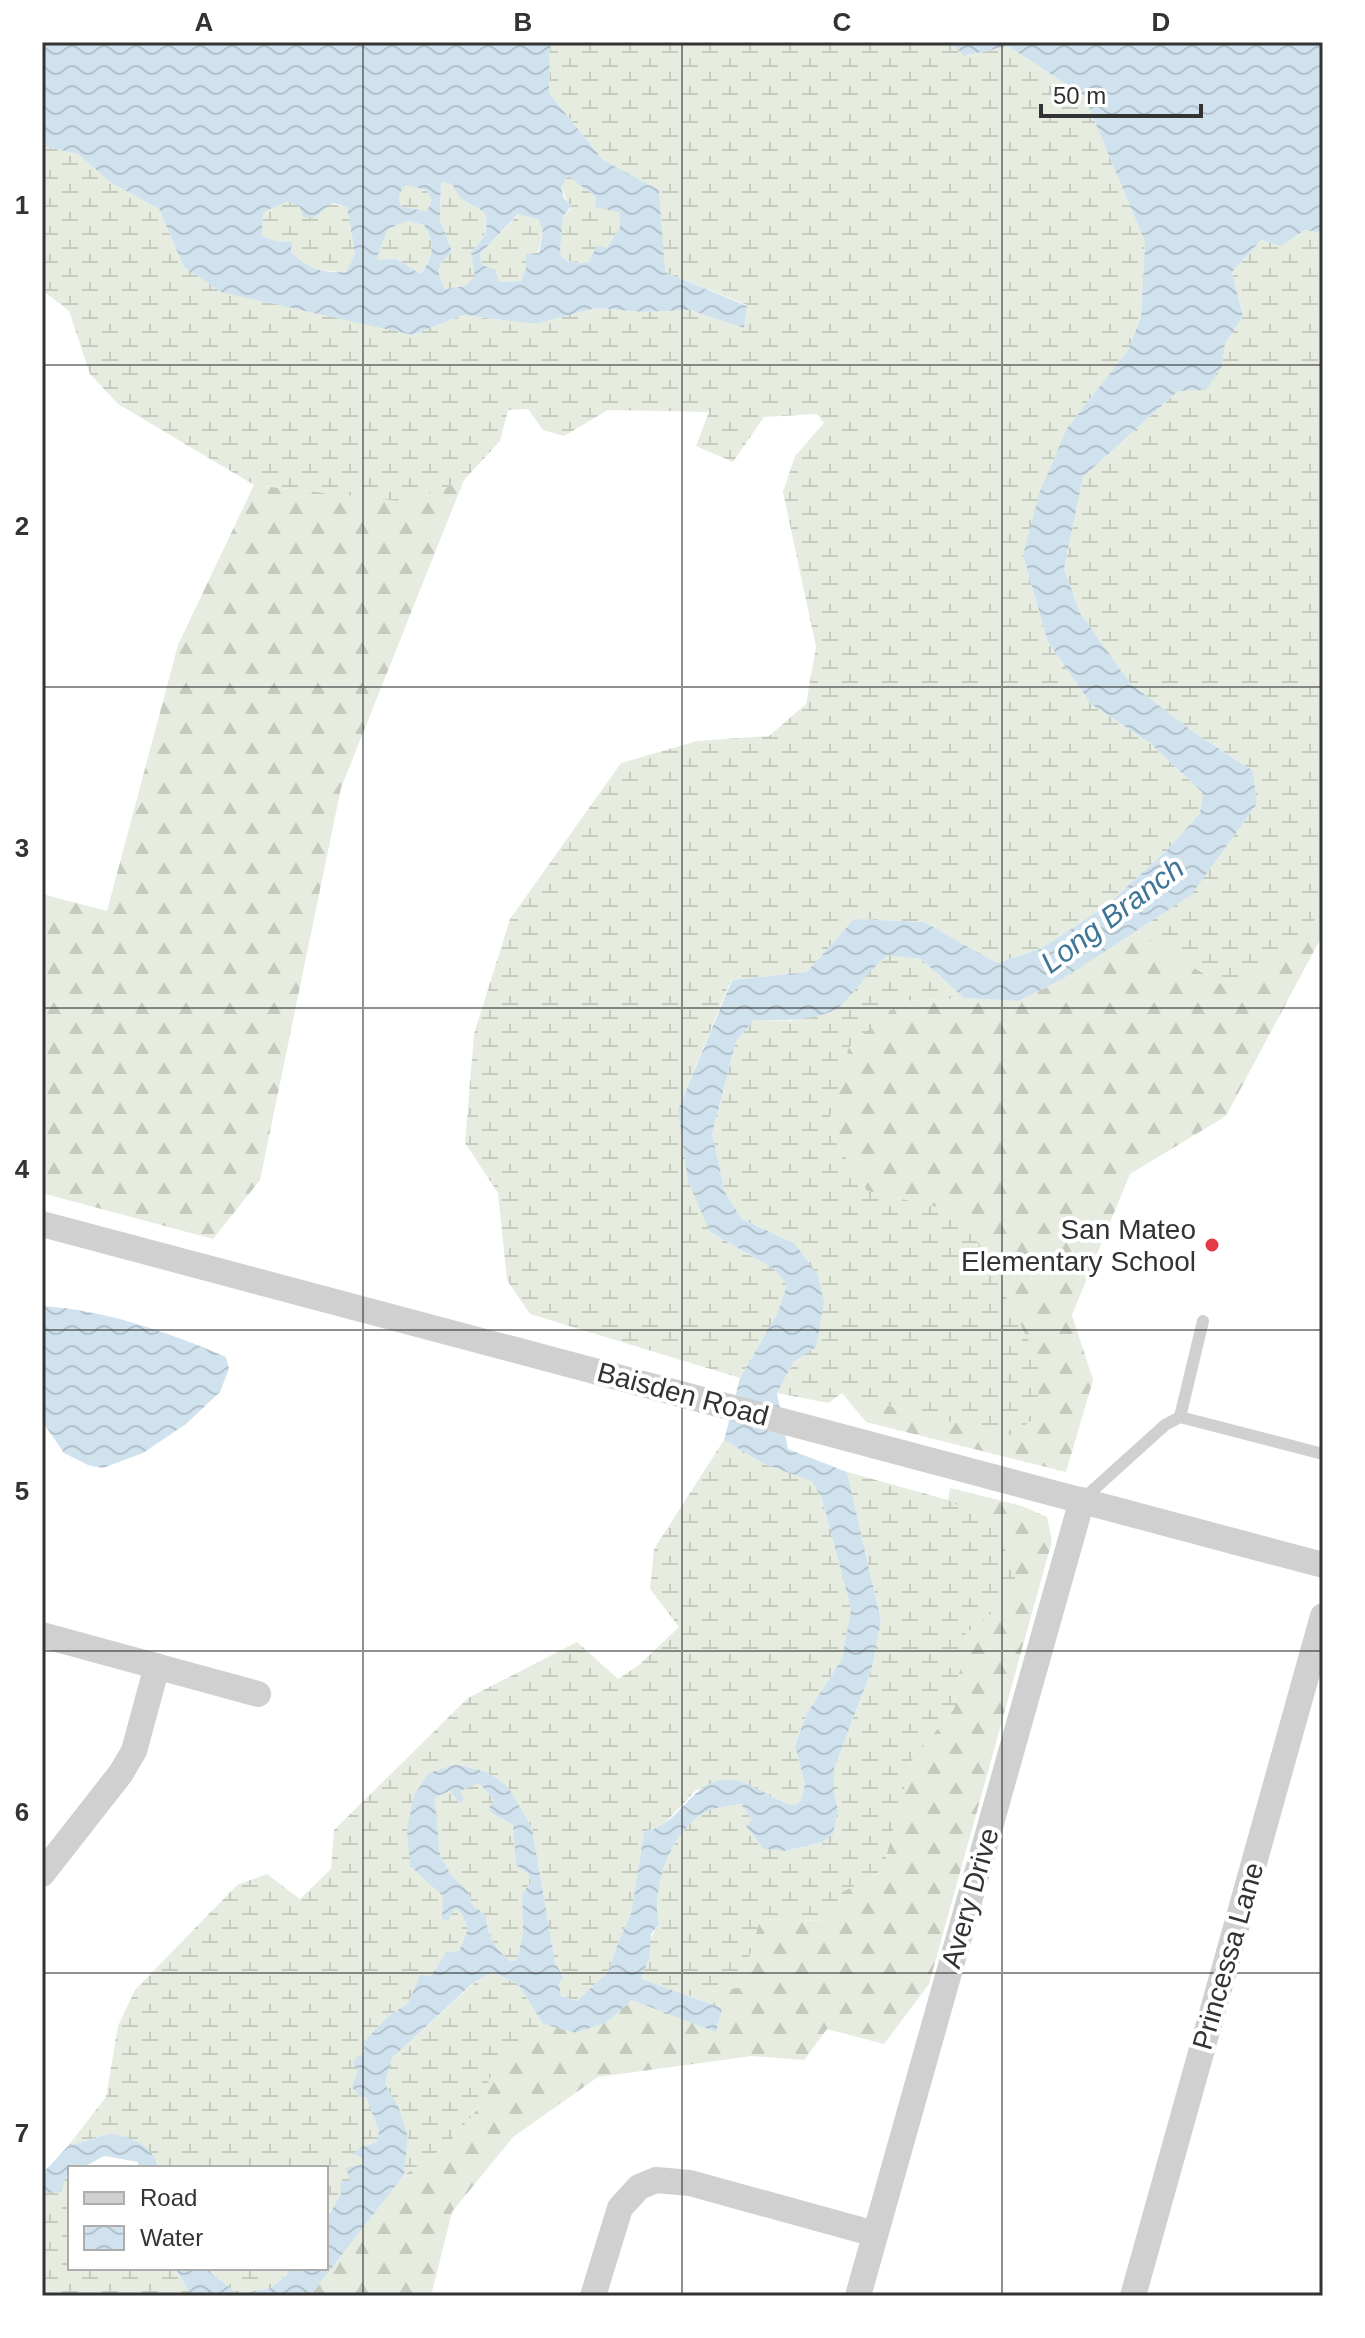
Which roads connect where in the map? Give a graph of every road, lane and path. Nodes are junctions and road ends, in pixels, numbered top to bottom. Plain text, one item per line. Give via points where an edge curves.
1 (42, 1224) edge
2 (1203, 1321) dead end
3 (1180, 1417) junction
4 (1323, 1454) edge
5 (1082, 1500) junction
6 (1323, 1565) edge
7 (1323, 1616) edge
8 (42, 1635) edge
9 (157, 1666) junction
10 (258, 1694) dead end
11 (42, 1874) edge
12 (875, 2234) junction
13 (593, 2296) edge
14 (858, 2296) edge
15 (1133, 2296) edge

1 - 5 street, Baisden Road
2 - 3 lane
3 - 4 lane
3 - 5 lane
5 - 6 street, Baisden Road
5 - 12 street, Avery Drive
7 - 15 street, Princessa Lane
8 - 9 street
9 - 10 street
9 - 11 street via 134,1751
12 - 13 street via 690,2183 656,2180 639,2187 620,2208
12 - 14 street, Avery Drive

